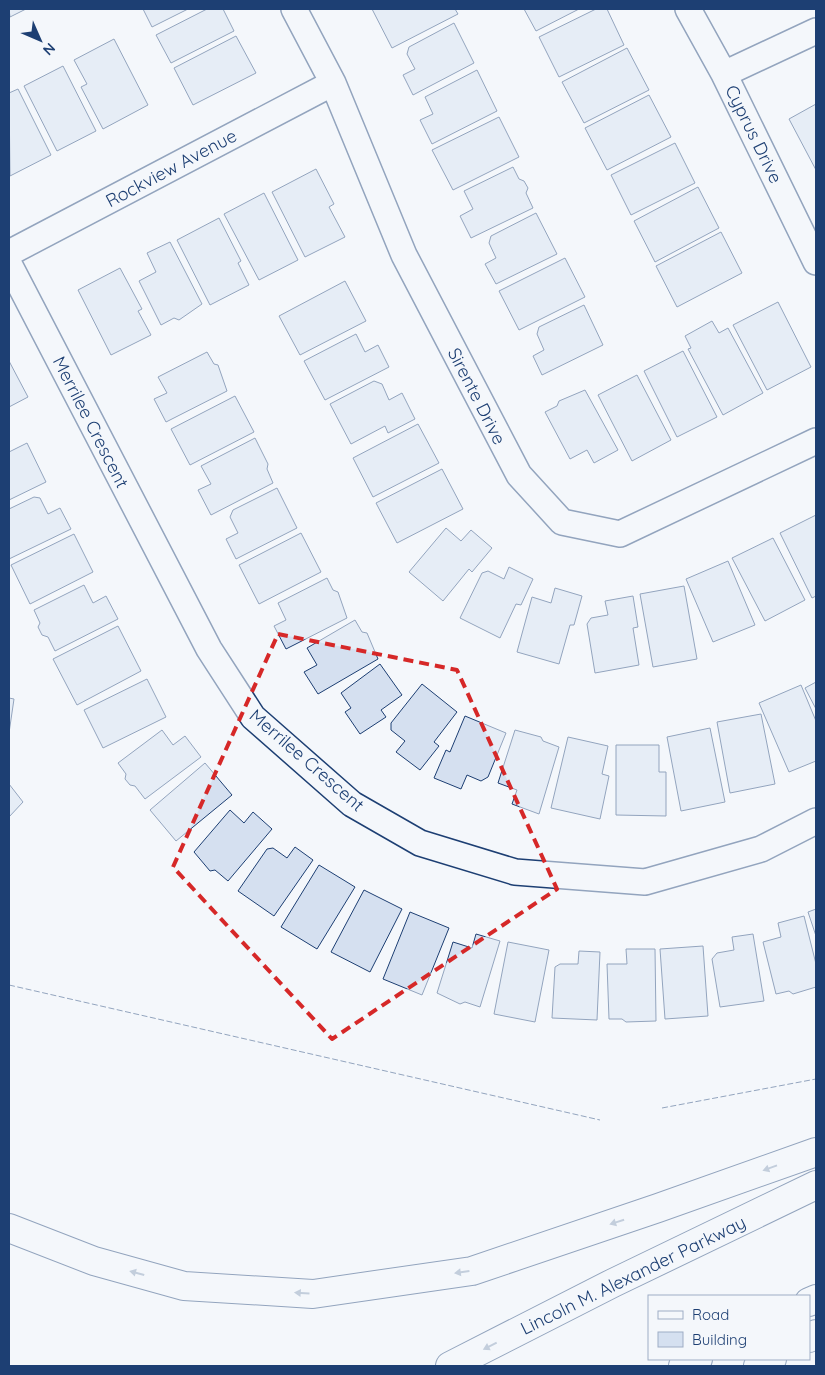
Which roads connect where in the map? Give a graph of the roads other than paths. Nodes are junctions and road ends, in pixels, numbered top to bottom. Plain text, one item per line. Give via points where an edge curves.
1 (294, 9) edge
2 (688, 9) edge
3 (816, 31) edge
4 (724, 74) junction
5 (333, 83) junction
6 (9, 253) edge
7 (816, 262) edge
8 (9, 264) edge
9 (816, 441) edge
10 (816, 822) edge
11 (816, 1152) edge
12 (816, 1185) edge
13 (9, 1228) edge
14 (696, 1360) edge
15 (770, 1360) edge
16 (450, 1366) edge
17 (683, 1366) edge
18 (758, 1366) edge

1 - 5 street, Sirente Drive
2 - 4 street, Cyprus Drive
3 - 4 street
4 - 7 street, Cyprus Drive
5 - 6 street, Rockview Avenue
5 - 9 street, Sirente Drive via 404,255 518,475 562,522 620,534
8 - 10 street, Merrilee Crescent via 209,649 253,717 352,804 420,843 515,872 645,882 761,849
11 -> 13 highway via 472,1271 312,1294 184,1286 94,1261
12 -> 16 highway, Lincoln M. Alexander Parkway
14 - 17 highway
15 - 18 highway

